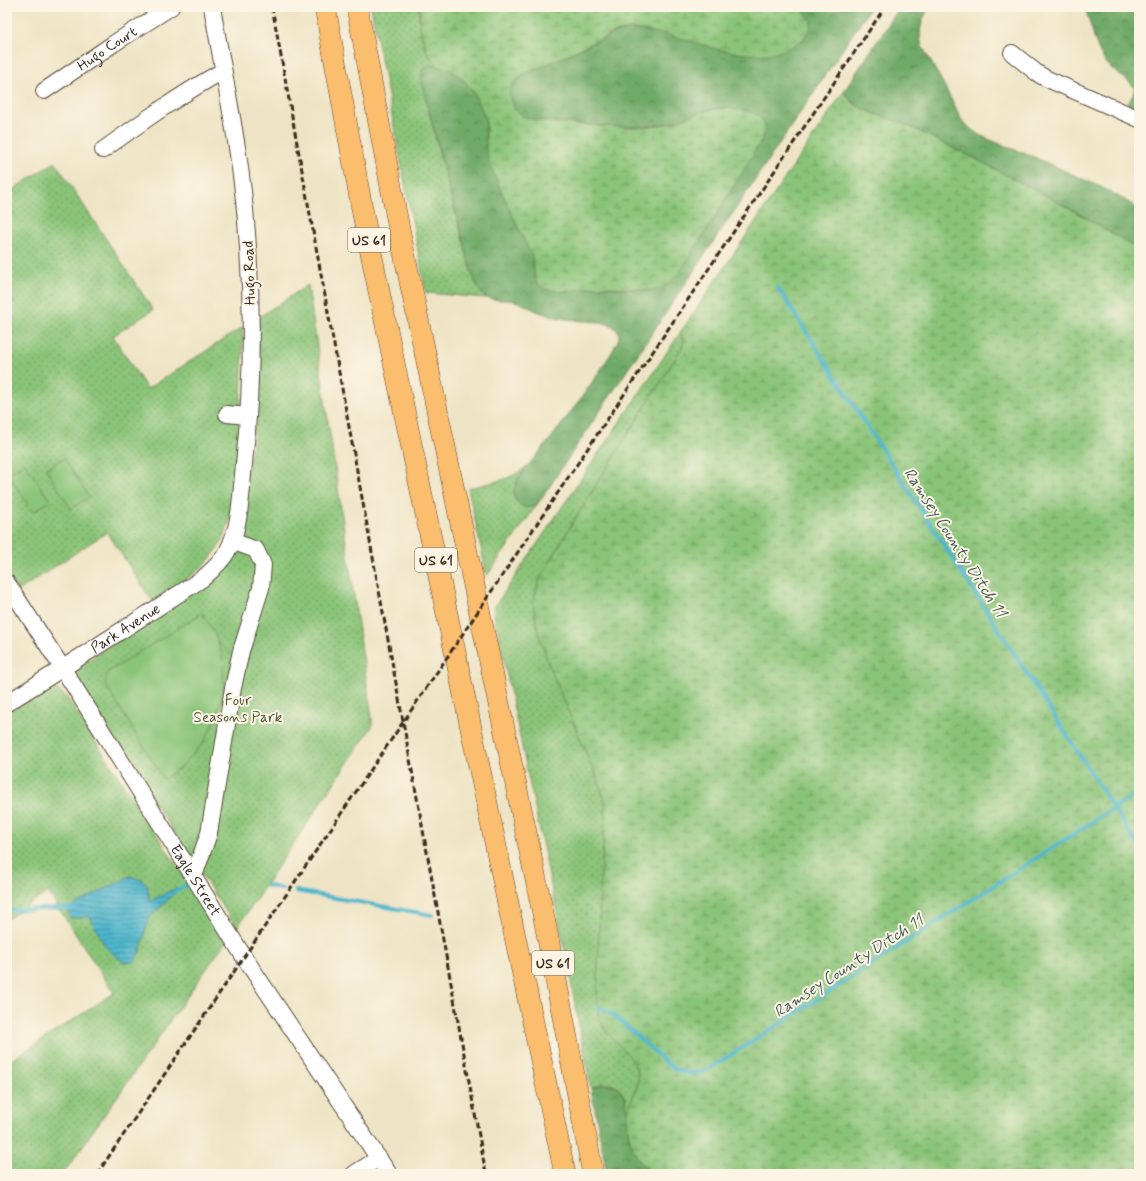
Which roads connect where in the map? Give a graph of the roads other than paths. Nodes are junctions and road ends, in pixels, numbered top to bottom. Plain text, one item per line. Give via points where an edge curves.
1 (171, 7) edge
2 (212, 7) edge
3 (325, 7) edge
4 (358, 7) edge
5 (1012, 53) dead end
6 (223, 71) junction
7 (44, 91) dead end
8 (1139, 118) edge
9 (103, 150) dead end
10 (227, 414) dead end
11 (248, 416) junction
12 (232, 541) junction
13 (7, 583) edge
14 (63, 668) junction
15 (7, 703) edge
16 (194, 876) junction
17 (379, 1158) junction
18 (354, 1174) edge
19 (389, 1174) edge
20 (565, 1174) edge
21 (593, 1174) edge

1 - 7 street, Hugo Court
2 - 6 street, Hugo Road
3 - 20 main road, US 61 via 382,308
4 - 21 main road, US 61 via 399,229 549,944
5 - 8 street via 1037,74
6 - 9 street via 162,108
6 - 11 street, Hugo Road via 239,165 247,233 250,304
10 - 11 street
11 - 12 street, Hugo Road via 237,521
12 - 14 street, Park Avenue via 226,554 202,579
12 - 16 street via 256,550 262,565 261,588 241,651 209,833
13 - 14 street, Eagle Street
14 - 15 street, Park Avenue
14 - 16 street, Eagle Street
16 - 17 street, Eagle Street via 244,957
17 - 18 street
17 - 19 street, Eagle Street

